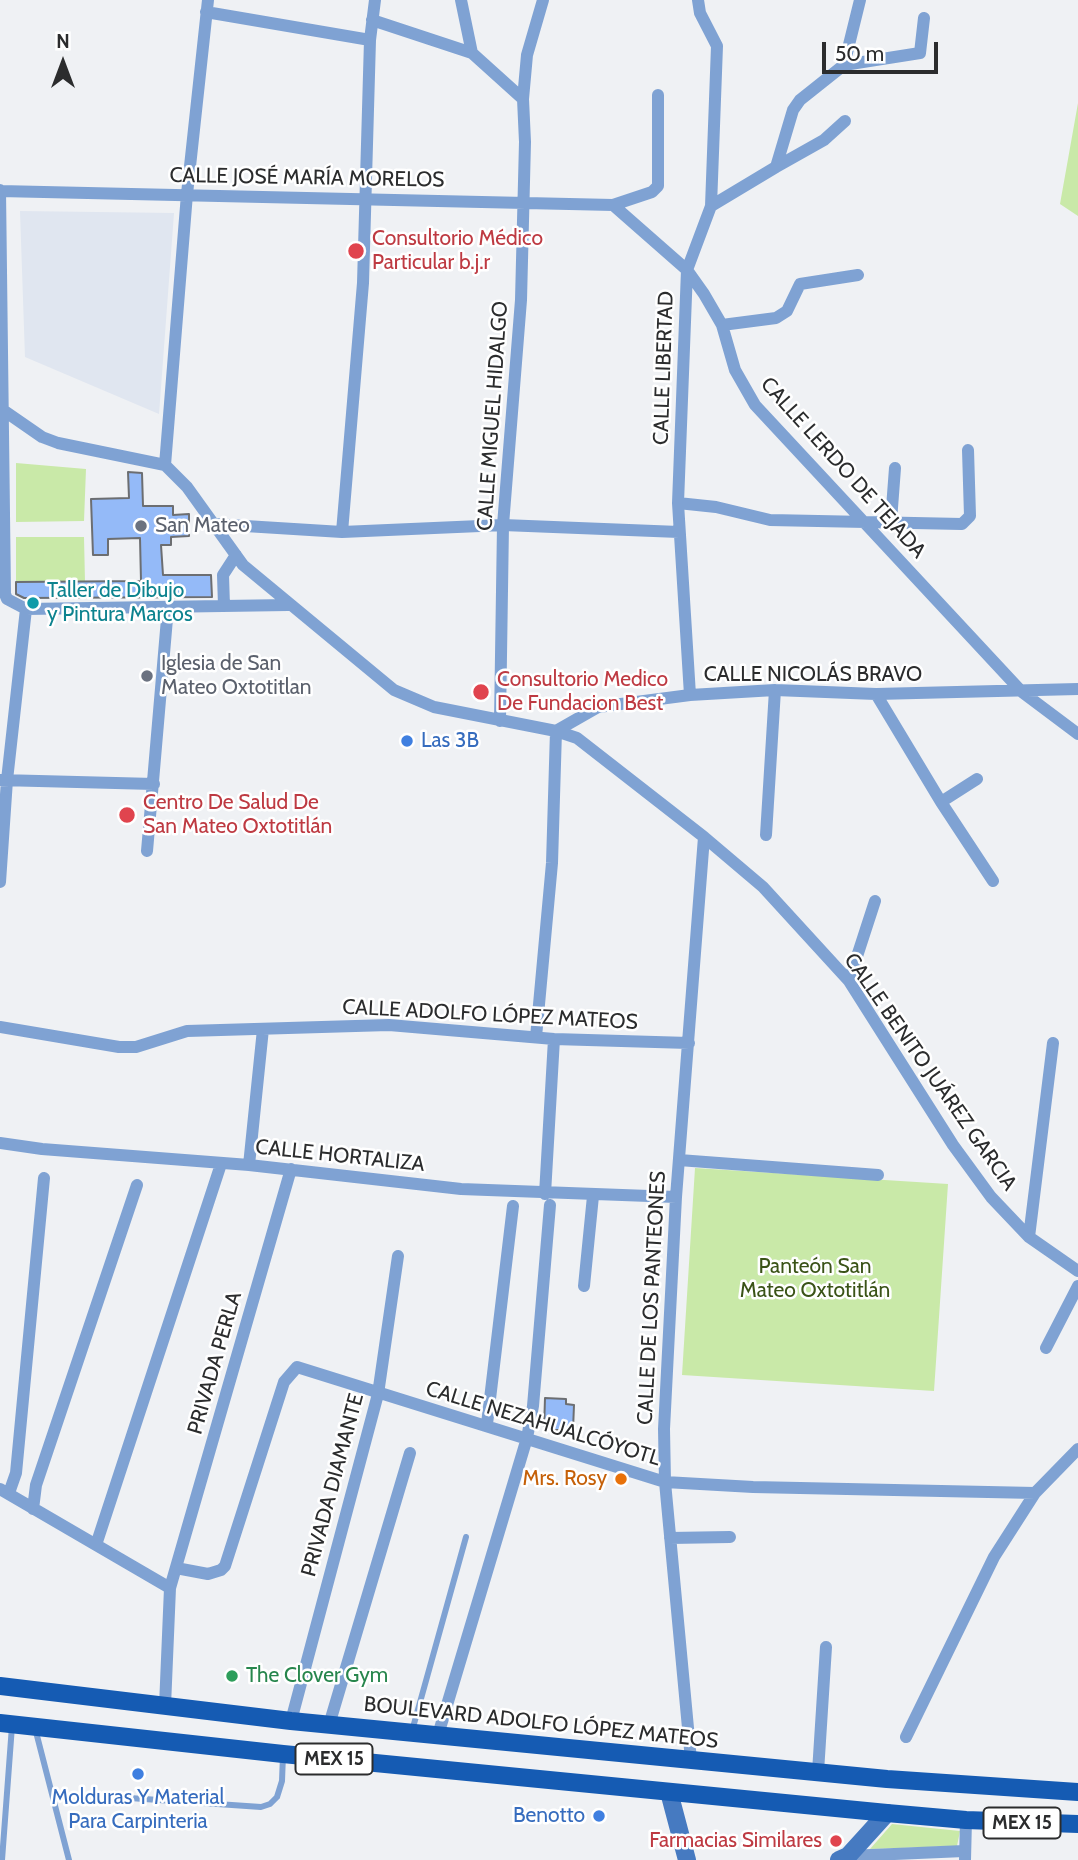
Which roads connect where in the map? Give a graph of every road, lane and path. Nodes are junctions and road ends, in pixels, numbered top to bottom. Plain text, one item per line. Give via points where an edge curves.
1 (375, 0) edge
2 (461, 0) edge
3 (543, 0) edge
4 (698, 0) edge
5 (860, 0) edge
6 (207, 6) edge
7 (924, 18) dead end
8 (372, 20) junction
9 (370, 40) junction
10 (472, 53) junction
11 (844, 65) junction
12 (658, 95) dead end
13 (523, 99) junction
14 (845, 121) dead end
15 (776, 167) junction
16 (0, 191) edge
17 (187, 194) junction
18 (366, 199) junction
19 (522, 201) junction
20 (613, 205) junction
21 (711, 206) junction
22 (687, 270) junction
23 (858, 275) dead end
24 (722, 325) junction
25 (2, 409) edge
26 (968, 450) dead end
27 (165, 466) junction
28 (895, 468) dead end
29 (678, 503) junction
30 (891, 521) junction
31 (863, 522) junction
32 (213, 524) junction
33 (2, 525) edge
34 (503, 526) junction
35 (342, 531) junction
36 (679, 532) junction
37 (236, 555) junction
38 (288, 604) junction
39 (224, 606) junction
40 (168, 607) junction
41 (26, 609) junction
42 (775, 690) junction
43 (1078, 690) edge
44 (1022, 692) junction
45 (876, 694) junction
46 (690, 695) junction
47 (500, 721) junction
48 (556, 731) junction
49 (1078, 734) edge
50 (977, 779) dead end
51 (4, 780) edge
52 (154, 784) junction
53 (941, 802) junction
54 (766, 835) dead end
55 (704, 837) junction
56 (147, 851) dead end
57 (0, 881) edge
58 (993, 881) dead end
59 (875, 901) dead end
60 (849, 981) junction
61 (0, 1027) edge
62 (263, 1029) junction
63 (536, 1037) junction
64 (554, 1039) junction
65 (689, 1043) junction
66 (1054, 1043) dead end
67 (0, 1143) edge
68 (679, 1160) junction
69 (221, 1164) junction
70 (249, 1165) junction
71 (291, 1169) junction
72 (878, 1175) dead end
73 (44, 1178) dead end
74 (137, 1185) dead end
75 (593, 1196) junction
76 (676, 1197) junction
77 (547, 1200) junction
78 (513, 1206) dead end
79 (1029, 1237) junction
80 (397, 1256) dead end
81 (1078, 1271) edge
82 (584, 1286) dead end
83 (1078, 1286) edge
84 (1046, 1348) dead end
85 (378, 1394) junction
86 (487, 1424) junction
87 (527, 1438) junction
88 (1078, 1449) edge
89 (410, 1453) dead end
90 (665, 1482) junction
91 (4, 1491) edge
92 (1035, 1493) junction
93 (33, 1509) junction
94 (730, 1536) dead end
95 (466, 1537) dead end
96 (670, 1538) junction
97 (96, 1545) junction
98 (176, 1568) junction
99 (170, 1588) junction
100 (826, 1647) dead end
101 (0, 1686) edge
102 (165, 1706) junction
103 (291, 1721) junction
104 (6, 1723) edge
105 (330, 1725) junction
106 (34, 1726) junction
107 (411, 1733) junction
108 (438, 1735) junction
109 (906, 1737) dead end
110 (283, 1754) junction
111 (691, 1760) junction
112 (818, 1772) junction
113 (669, 1792) junction
114 (1078, 1792) edge
115 (115, 1797) dead end
116 (887, 1813) junction
117 (966, 1820) junction
118 (1078, 1824) edge
119 (965, 1856) edge
120 (844, 1858) edge
121 (2, 1860) edge
122 (69, 1860) edge
123 (687, 1860) edge

1 - 8 street
2 - 10 street
3 - 13 street, CALLE MIGUEL HIDALGO via 527,55
4 - 21 street, CALLE LIBERTAD via 717,46
5 - 11 street
6 - 9 street
6 - 17 street
7 - 11 street via 920,53
8 - 9 street
8 - 10 street
9 - 18 street
10 - 13 street
11 - 15 street via 793,110
12 - 20 street via 658,186
13 - 19 street, CALLE MIGUEL HIDALGO
14 - 15 street via 831,135
15 - 21 street
16 - 17 street, CALLE JOSÉ MARÍA MORELOS
16 - 25 street
17 - 18 street, CALLE JOSÉ MARÍA MORELOS
17 - 27 street
18 - 19 street, CALLE JOSÉ MARÍA MORELOS
18 - 35 street
19 - 20 street, CALLE JOSÉ MARÍA MORELOS
19 - 34 street, CALLE MIGUEL HIDALGO via 521,300
20 - 22 street, CALLE LERDO DE TEJADA
21 - 22 street, CALLE LIBERTAD
22 - 24 street, CALLE LERDO DE TEJADA
22 - 29 street, CALLE LIBERTAD
23 - 24 street via 800,284 787,311 776,318
24 - 31 street, CALLE LERDO DE TEJADA via 735,370 755,405
25 - 27 street via 41,437 58,443
25 - 33 street
26 - 30 street via 969,520 957,525
27 - 32 street, CALLE BENITO JUÁREZ GARCIA via 187,487
28 - 30 street
29 - 31 street via 770,520
29 - 36 street, CALLE LIBERTAD
30 - 31 street
31 - 44 street, CALLE LERDO DE TEJADA
32 - 35 street
32 - 37 street, CALLE BENITO JUÁREZ GARCIA
33 - 41 street via 5,594 15,606
34 - 35 street
34 - 36 street
34 - 47 street, CALLE MIGUEL HIDALGO
36 - 46 street, CALLE LIBERTAD
37 - 38 street, CALLE BENITO JUÁREZ GARCIA
37 - 39 street via 223,575
38 - 39 street
38 - 47 street, CALLE BENITO JUÁREZ GARCIA via 403,695 434,707
39 - 40 street
40 - 41 street
40 - 52 street
41 - 51 street
42 - 45 street, CALLE NICOLÁS BRAVO
42 - 46 street, CALLE NICOLÁS BRAVO
42 - 54 street
43 - 44 street, CALLE NICOLÁS BRAVO
44 - 45 street, CALLE NICOLÁS BRAVO
44 - 49 street, CALLE LERDO DE TEJADA
45 - 53 street
46 - 48 street, CALLE NICOLÁS BRAVO via 598,707
47 - 48 street, CALLE BENITO JUÁREZ GARCIA
48 - 55 street, CALLE BENITO JUÁREZ GARCIA via 587,745
48 - 63 street via 552,863
50 - 53 street
51 - 52 street
51 - 57 street
52 - 56 street
53 - 58 street
55 - 60 street, CALLE BENITO JUÁREZ GARCIA via 763,887
55 - 65 street, CALLE DE LOS PANTEONES
59 - 60 street
60 - 79 street, CALLE BENITO JUÁREZ GARCIA via 953,1145 991,1197
61 - 62 street, CALLE ADOLFO LÓPEZ MATEOS via 119,1047 187,1031
62 - 63 street, CALLE ADOLFO LÓPEZ MATEOS via 389,1025
62 - 70 street
63 - 64 street, CALLE ADOLFO LÓPEZ MATEOS
64 - 65 street, CALLE ADOLFO LÓPEZ MATEOS
64 - 77 street
65 - 68 street, CALLE DE LOS PANTEONES
66 - 79 street
67 - 69 street, CALLE HORTALIZA
68 - 72 street
68 - 76 street, CALLE DE LOS PANTEONES
69 - 70 street, CALLE HORTALIZA
69 - 97 street
70 - 71 street, CALLE HORTALIZA
71 - 77 street, CALLE HORTALIZA
71 - 98 street, PRIVADA PERLA
73 - 91 street via 16,1473
74 - 93 street via 36,1485
75 - 76 street, CALLE HORTALIZA
75 - 77 street, CALLE HORTALIZA
75 - 82 street
76 - 90 street, CALLE DE LOS PANTEONES
77 - 87 street
78 - 86 street
79 - 81 street, CALLE BENITO JUÁREZ GARCIA
80 - 85 street, PRIVADA DIAMANTE
83 - 84 street
85 - 86 street, CALLE NEZAHUALCÓYOTL
85 - 98 street, CALLE NEZAHUALCÓYOTL via 297,1367 284,1381 225,1566 208,1574
85 - 103 street, PRIVADA DIAMANTE
86 - 87 street, CALLE NEZAHUALCÓYOTL
87 - 90 street, CALLE NEZAHUALCÓYOTL
87 - 108 street
88 - 92 street
89 - 105 street
90 - 92 street, CALLE NEZAHUALCÓYOTL
90 - 96 street, CALLE DE LOS PANTEONES
91 - 93 street
92 - 109 street via 994,1557
93 - 97 street
94 - 96 street
95 - 107 lane
96 - 111 street, CALLE DE LOS PANTEONES
97 - 99 street
98 - 99 street, PRIVADA PERLA
99 - 102 street, PRIVADA PERLA
100 - 112 street
101 - 102 main road, BOULEVARD ADOLFO LÓPEZ MATEOS / MEX 15
102 - 103 main road, BOULEVARD ADOLFO LÓPEZ MATEOS / MEX 15
103 - 105 main road, BOULEVARD ADOLFO LÓPEZ MATEOS / MEX 15
104 - 106 main road, MEX 15
104 - 121 lane
105 - 107 main road, BOULEVARD ADOLFO LÓPEZ MATEOS / MEX 15
106 - 110 main road, MEX 15
106 - 122 lane
107 - 108 main road, BOULEVARD ADOLFO LÓPEZ MATEOS / MEX 15
108 - 111 main road, BOULEVARD ADOLFO LÓPEZ MATEOS / MEX 15
110 - 113 main road, MEX 15
110 - 115 lane via 277,1797 261,1807
111 - 112 main road, BOULEVARD ADOLFO LÓPEZ MATEOS / MEX 15
112 - 114 main road, BOULEVARD ADOLFO LÓPEZ MATEOS / MEX 15
113 - 116 main road, MEX 15
113 - 123 street
116 - 117 main road, MEX 15
116 - 120 street
117 - 118 main road, MEX 15
117 - 119 street
119 - 120 street

